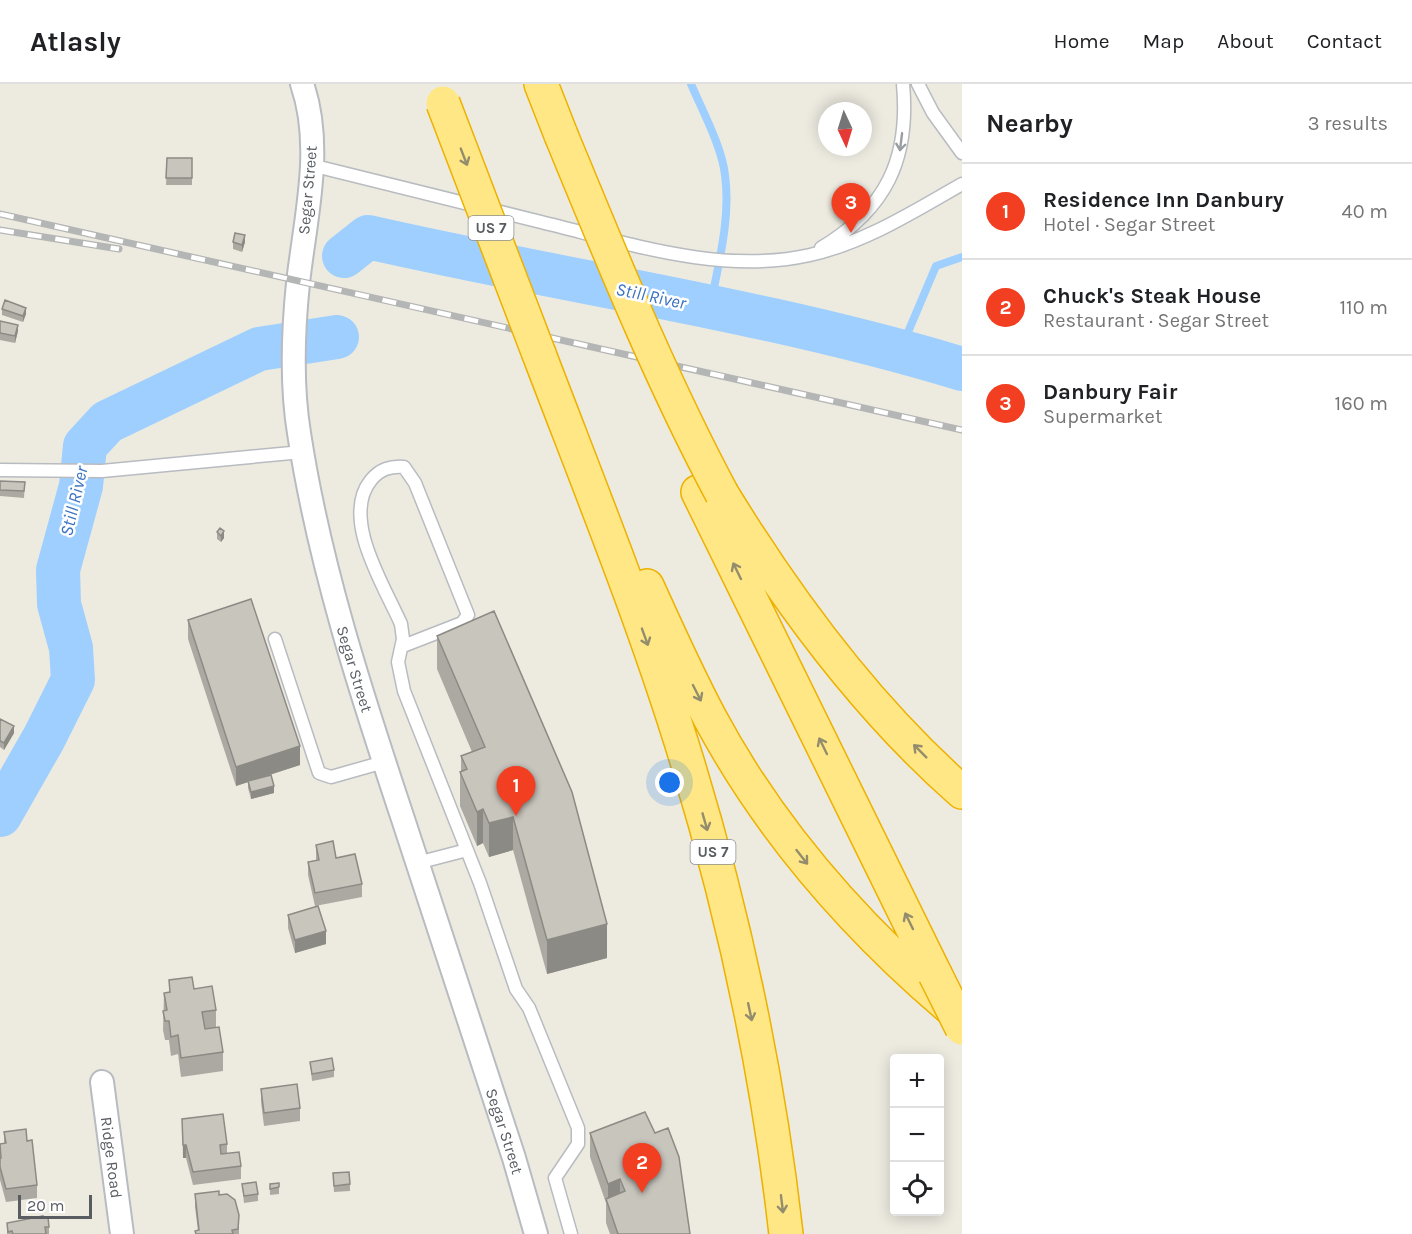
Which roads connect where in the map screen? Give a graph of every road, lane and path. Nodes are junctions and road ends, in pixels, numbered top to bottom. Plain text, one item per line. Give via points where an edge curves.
1 (302, 84) edge
2 (541, 84) edge
3 (903, 84) edge
4 (918, 84) edge
5 (440, 93) edge
6 (962, 153) edge
7 (311, 165) junction
8 (962, 183) edge
9 (808, 255) junction
10 (302, 452) junction
11 (0, 470) edge
12 (595, 485) junction
13 (710, 493) junction
14 (275, 639) dead end
15 (403, 646) junction
16 (384, 762) junction
17 (962, 792) edge
18 (467, 850) junction
19 (417, 863) junction
20 (962, 1018) edge
21 (962, 1028) edge
22 (102, 1082) dead end
23 (123, 1234) edge
24 (536, 1234) edge
25 (571, 1234) edge
26 (786, 1234) edge

1 - 7 street, Segar Street via 311,127
2 - 13 highway, bridge
3 -> 9 lane via 900,152 892,176 879,199 858,221
4 - 6 lane
5 -> 12 highway, US 7, bridge via 539,354
7 - 9 lane via 695,258 736,261
7 - 10 street, Segar Street via 294,319 294,385
8 - 9 lane via 876,232
10 - 11 lane via 102,471
10 - 16 street, Segar Street via 333,591
12 -> 20 highway via 696,691 768,811 846,911
12 -> 26 highway, US 7 via 711,844 768,1105
17 -> 13 highway via 845,667
21 -> 13 highway, bridge
14 - 16 lane via 319,773 331,777
15 - 15 lane via 401,624 365,543 360,522 369,482 394,466 404,467 416,483 468,615 462,623
15 - 18 lane via 398,662 404,691
16 - 19 street, Segar Street
18 - 19 lane
18 - 25 lane via 516,989 529,1008 578,1128 578,1144 555,1178
19 - 24 street, Segar Street
22 - 23 street, Ridge Road

